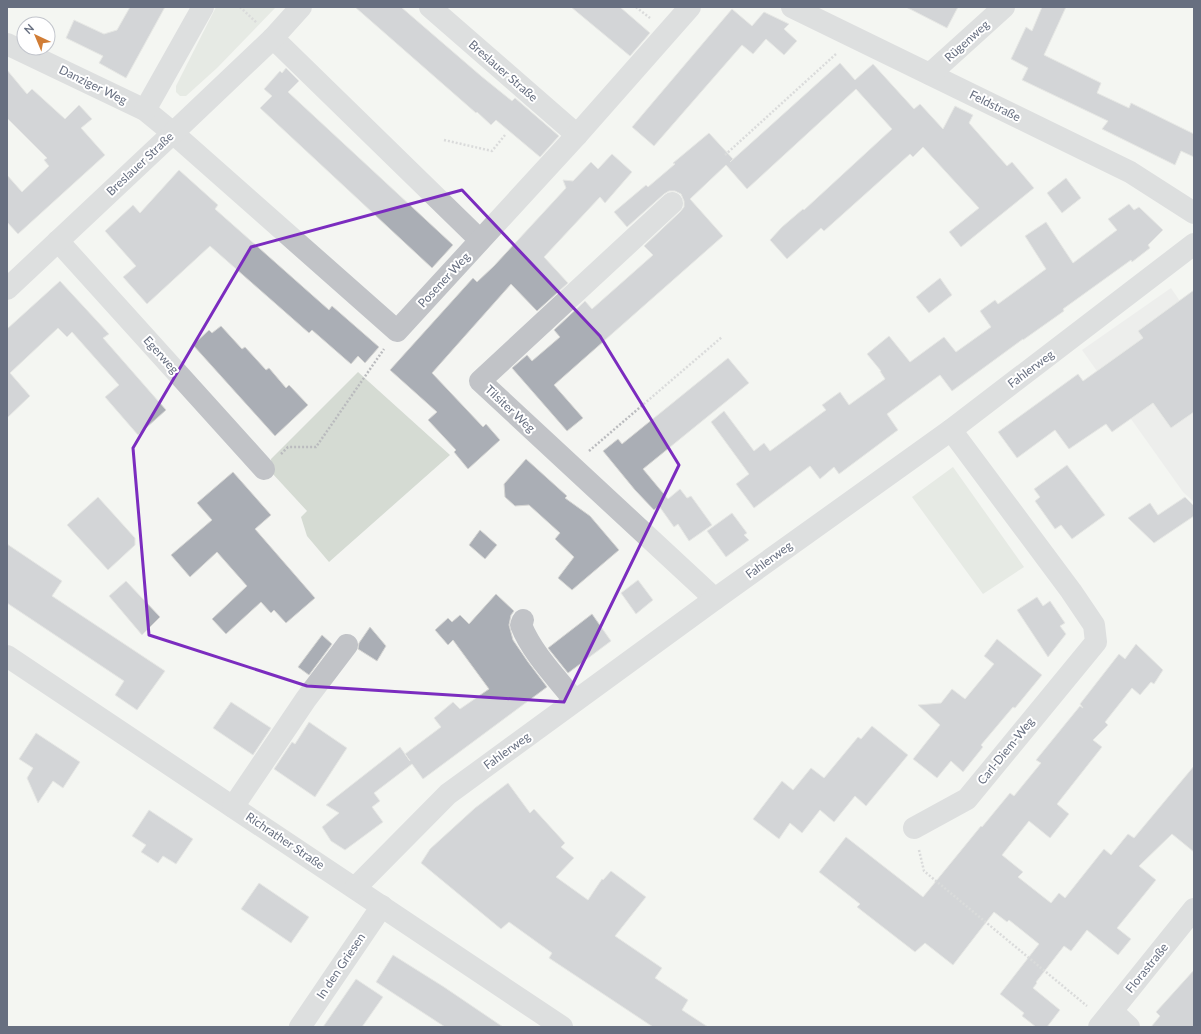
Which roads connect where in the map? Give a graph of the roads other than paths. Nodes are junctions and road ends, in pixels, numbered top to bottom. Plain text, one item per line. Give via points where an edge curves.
1 (203, 7) edge
2 (301, 7) edge
3 (430, 7) edge
4 (690, 7) edge
5 (792, 7) edge
6 (1004, 7) edge
7 (273, 38) junction
8 (7, 44) edge
9 (930, 74) junction
10 (145, 110) junction
11 (173, 134) junction
12 (577, 135) junction
13 (672, 203) dead end
14 (1194, 212) edge
15 (58, 240) junction
16 (480, 240) junction
17 (1194, 244) edge
18 (7, 289) edge
19 (951, 430) junction
20 (264, 469) road end
21 (714, 599) junction
22 (523, 620) dead end
23 (347, 646) dead end
24 (7, 656) edge
25 (575, 701) junction
26 (233, 807) junction
27 (914, 828) road end
28 (354, 888) junction
29 (382, 906) junction
30 (1194, 909) edge
31 (1105, 1020) edge
32 (300, 1027) edge
33 (562, 1027) edge
34 (1129, 1027) edge

1 - 10 street
2 - 7 street, Breslauer Straße
3 - 12 street, Breslauer Straße
4 - 12 street, Posener Weg
5 - 9 street, Feldstraße
6 - 9 street, Rügenweg
7 - 11 street, Breslauer Straße
7 - 16 street
8 - 10 street, Danziger Weg
9 - 14 street, Feldstraße via 1130,172
10 - 11 street, Danziger Weg
11 - 15 street, Breslauer Straße
11 - 16 street, Posener Weg via 397,331
12 - 16 street, Posener Weg
13 - 21 street, Tilsiter Weg via 480,381
15 - 18 street, Breslauer Straße
15 - 20 street, Egerweg
17 - 19 street, Fahlerweg
19 - 21 street, Fahlerweg
19 - 27 street, Carl-Diem-Weg via 1071,591 1094,625 1096,642 967,799
21 - 25 street, Fahlerweg
22 - 25 street via 521,625 525,635
23 - 26 street via 306,699
24 - 26 street, Richrather Straße
25 - 28 street, Fahlerweg via 448,794
26 - 28 street, Richrather Straße
28 - 29 street, Richrather Straße
29 - 32 street, In den Griesen
29 - 33 street, Richrather Straße
30 - 31 street, Florastraße
31 - 34 street

